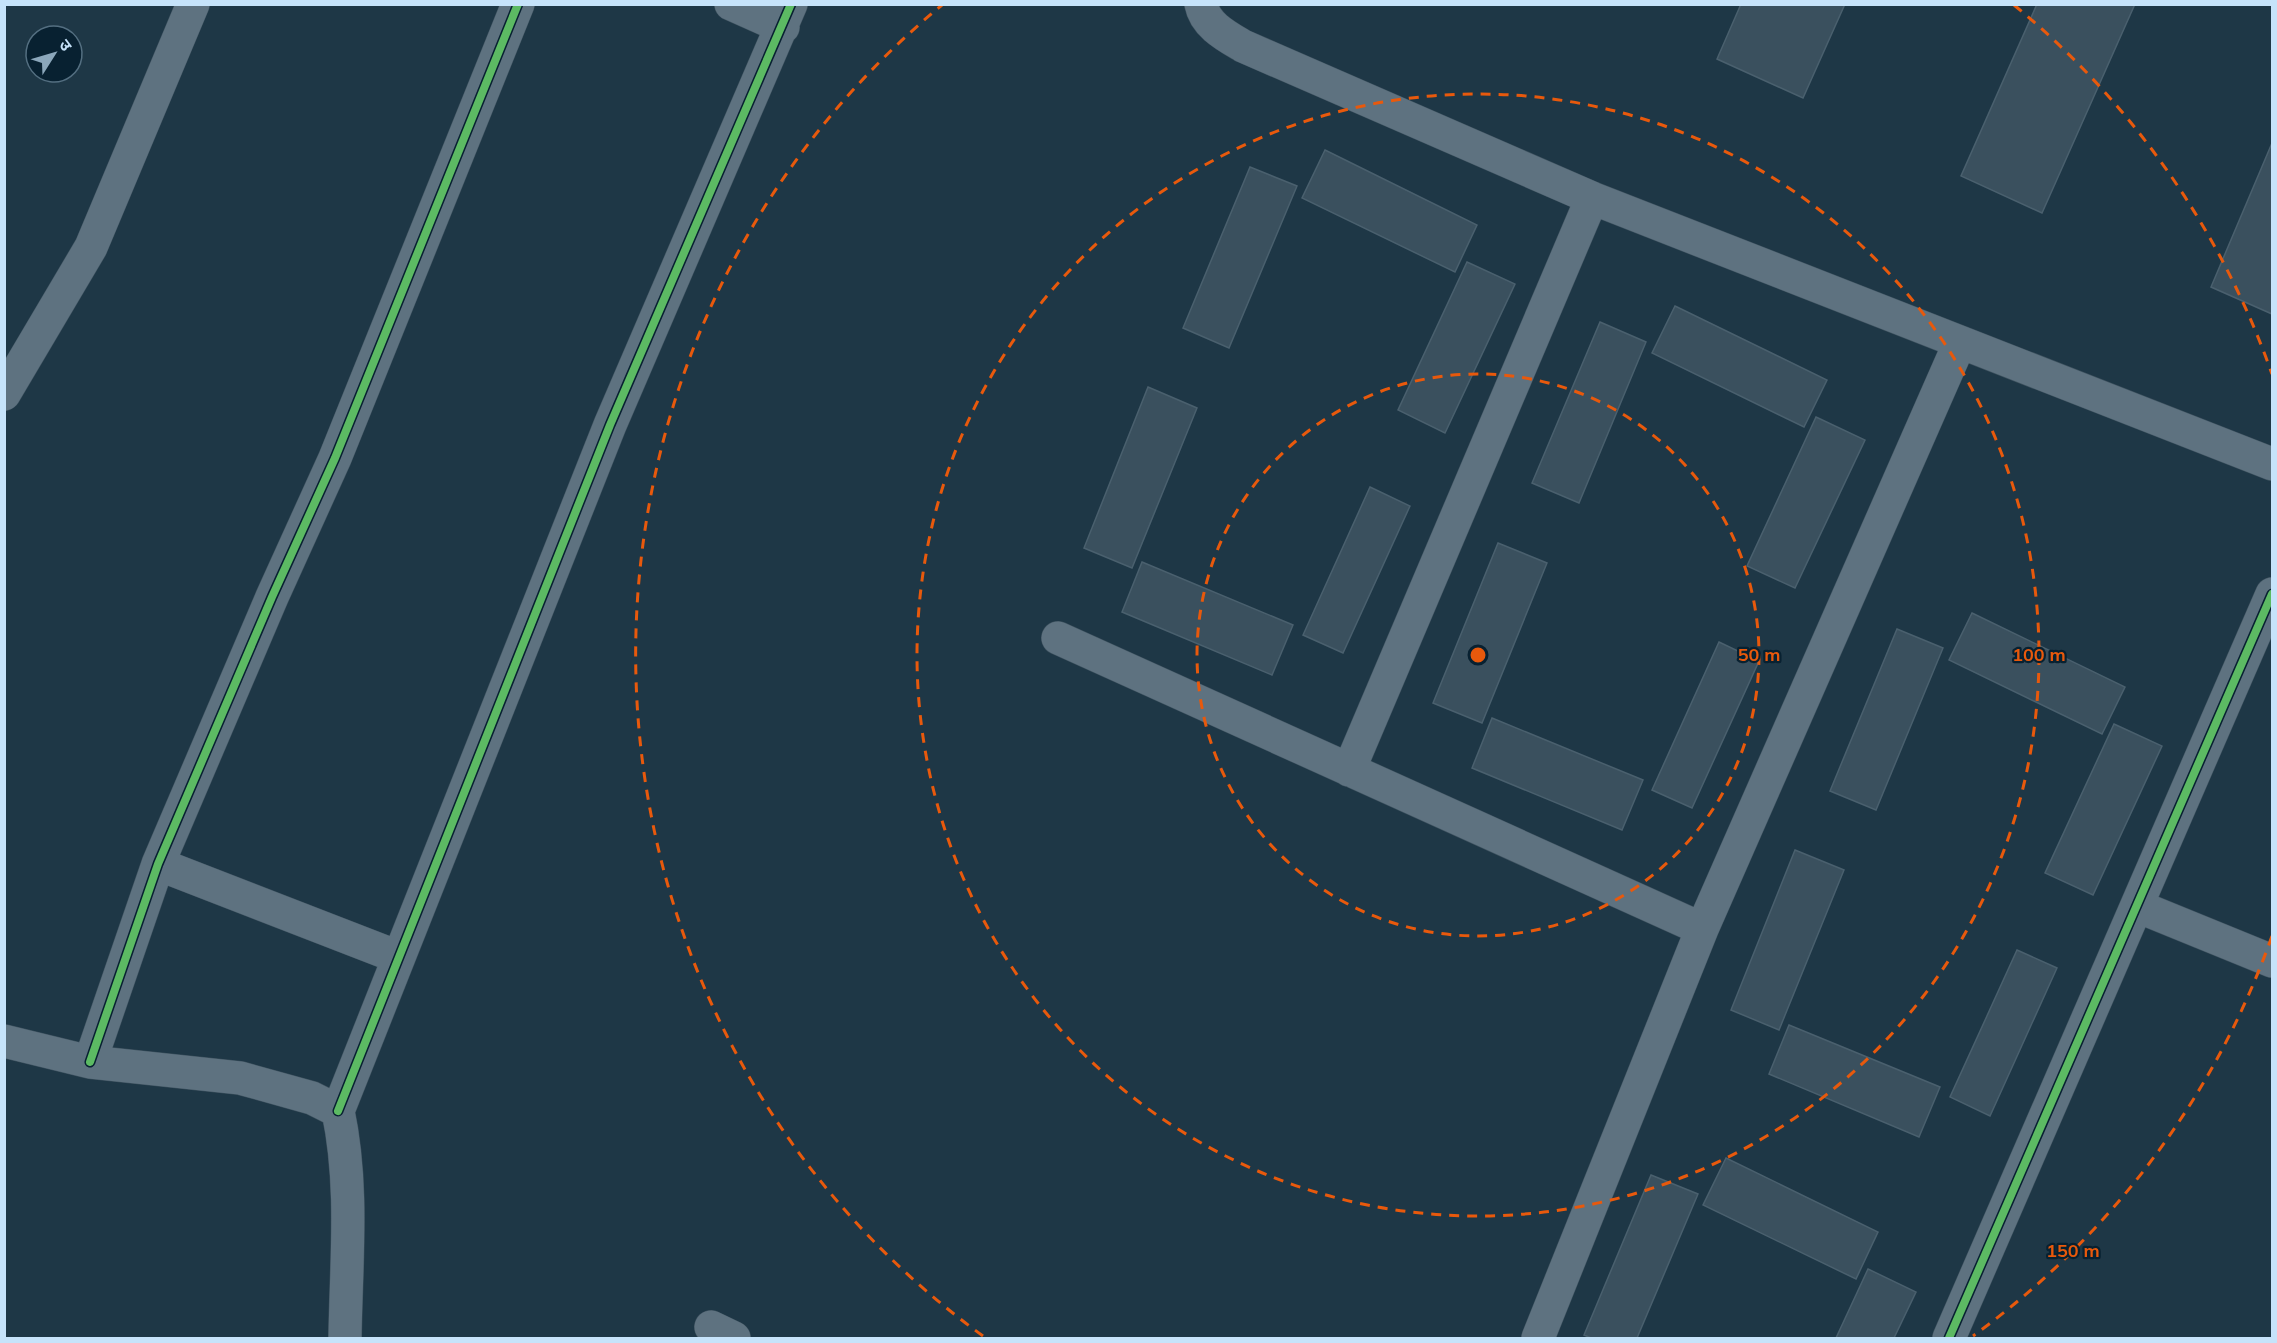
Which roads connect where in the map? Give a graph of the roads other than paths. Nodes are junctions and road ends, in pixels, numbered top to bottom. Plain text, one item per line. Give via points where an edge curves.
1 (518, 4) edge
2 (731, 4) edge
3 (1201, 4) edge
4 (183, 8) edge
5 (787, 16) edge
6 (1592, 198) junction
7 (1960, 342) junction
8 (4, 394) edge
9 (2272, 464) edge
10 (2272, 594) edge
11 (1058, 638) dead end
12 (1349, 770) junction
13 (158, 864) junction
14 (2137, 906) junction
15 (1702, 929) junction
16 (398, 957) junction
17 (2272, 961) edge
18 (4, 1041) edge
19 (90, 1062) junction
20 (338, 1112) junction
21 (345, 1338) edge
22 (1538, 1338) edge
23 (1949, 1338) edge

1 - 13 street via 335,458
2 - 5 street
3 - 6 street via 1210,22 1243,46
4 - 8 street via 91,247
5 - 16 street via 610,425
6 - 7 street
6 - 12 street
7 - 9 street
7 - 15 street
10 - 14 street
11 - 12 street
12 - 15 street
13 - 16 street
13 - 19 street
14 - 17 street
14 - 23 street
15 - 22 street
16 - 20 street
18 - 19 street
19 - 20 street via 240,1078 312,1098
20 - 21 street via 348,1178

